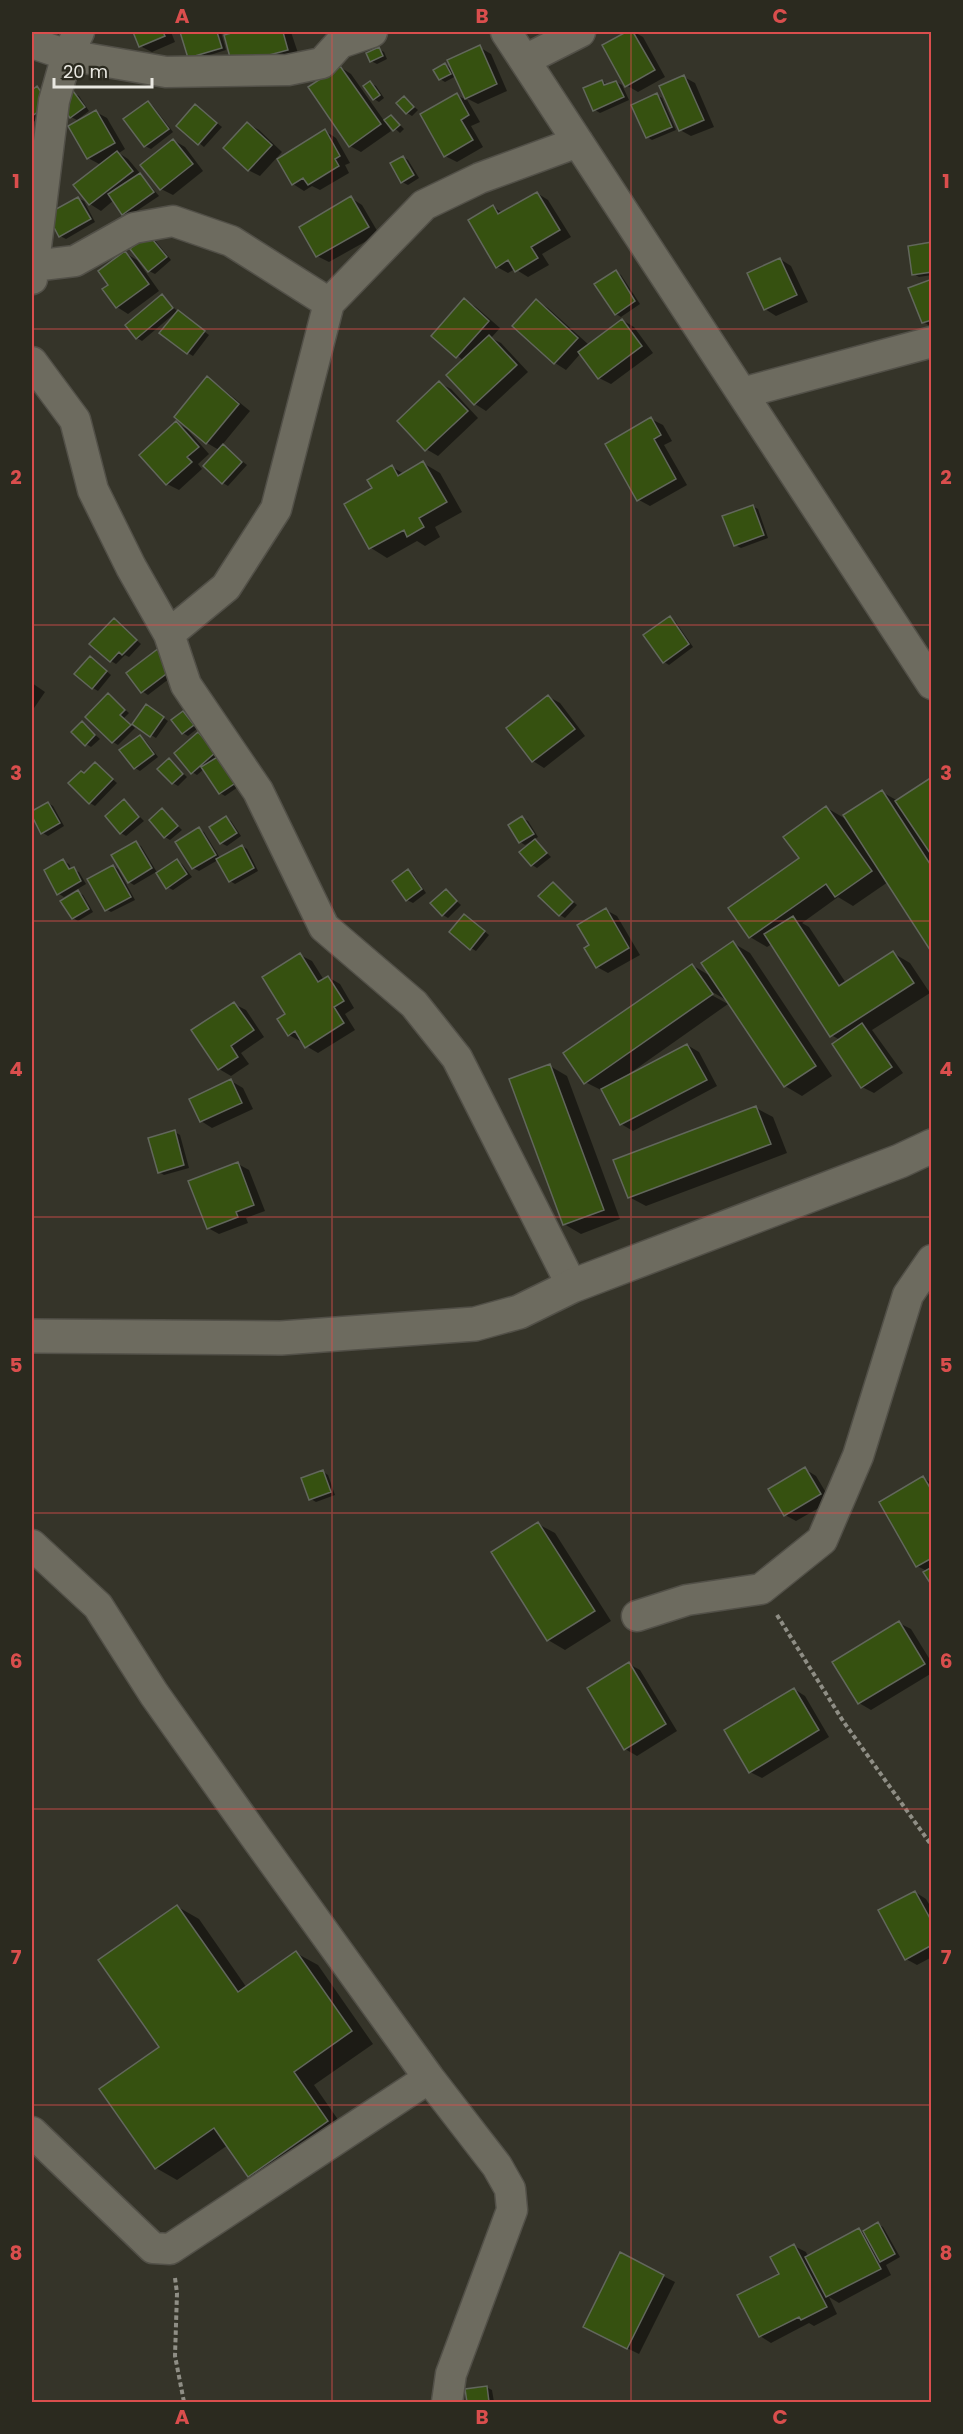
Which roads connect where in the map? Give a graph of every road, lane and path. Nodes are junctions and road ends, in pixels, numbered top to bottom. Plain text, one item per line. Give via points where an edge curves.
1 (372, 32) edge
2 (506, 32) edge
3 (580, 32) edge
4 (32, 43) edge
5 (73, 43) edge
6 (525, 60) junction
7 (578, 142) junction
8 (32, 272) edge
9 (329, 303) junction
10 (932, 342) edge
11 (32, 362) edge
12 (742, 393) junction
13 (169, 634) junction
14 (932, 684) edge
15 (932, 1146) edge
16 (932, 1260) edge
17 (572, 1286) junction
18 (32, 1336) edge
19 (32, 1545) edge
20 (761, 1589) junction
21 (637, 1616) dead end
22 (932, 1846) edge
23 (429, 2078) junction
24 (32, 2132) edge
25 (170, 2249) junction
26 (184, 2403) edge
27 (447, 2403) edge

1 - 5 street via 340,42 322,63 288,70 166,72
2 - 6 street
3 - 6 street
4 - 5 street
5 - 8 street via 54,101
6 - 7 street
7 - 9 street via 480,178 424,205
7 - 12 street
8 - 9 street via 75,261 134,228 173,221 231,241
9 - 13 street via 276,509 226,587
10 - 12 street
11 - 13 street via 75,420 93,490
12 - 14 street
13 - 17 street via 186,685 258,791 324,927 414,1004 457,1058
15 - 17 main road
16 - 20 street via 908,1295 858,1455 822,1540
17 - 18 main road via 519,1312 475,1324 281,1338
19 - 23 street via 98,1606 154,1694
20 - 21 street via 687,1600
20 - 22 path via 843,1721
23 - 25 street
23 - 27 street via 497,2166 510,2189 512,2210 451,2374
24 - 25 street via 153,2248
25 - 26 path via 177,2293 175,2356

